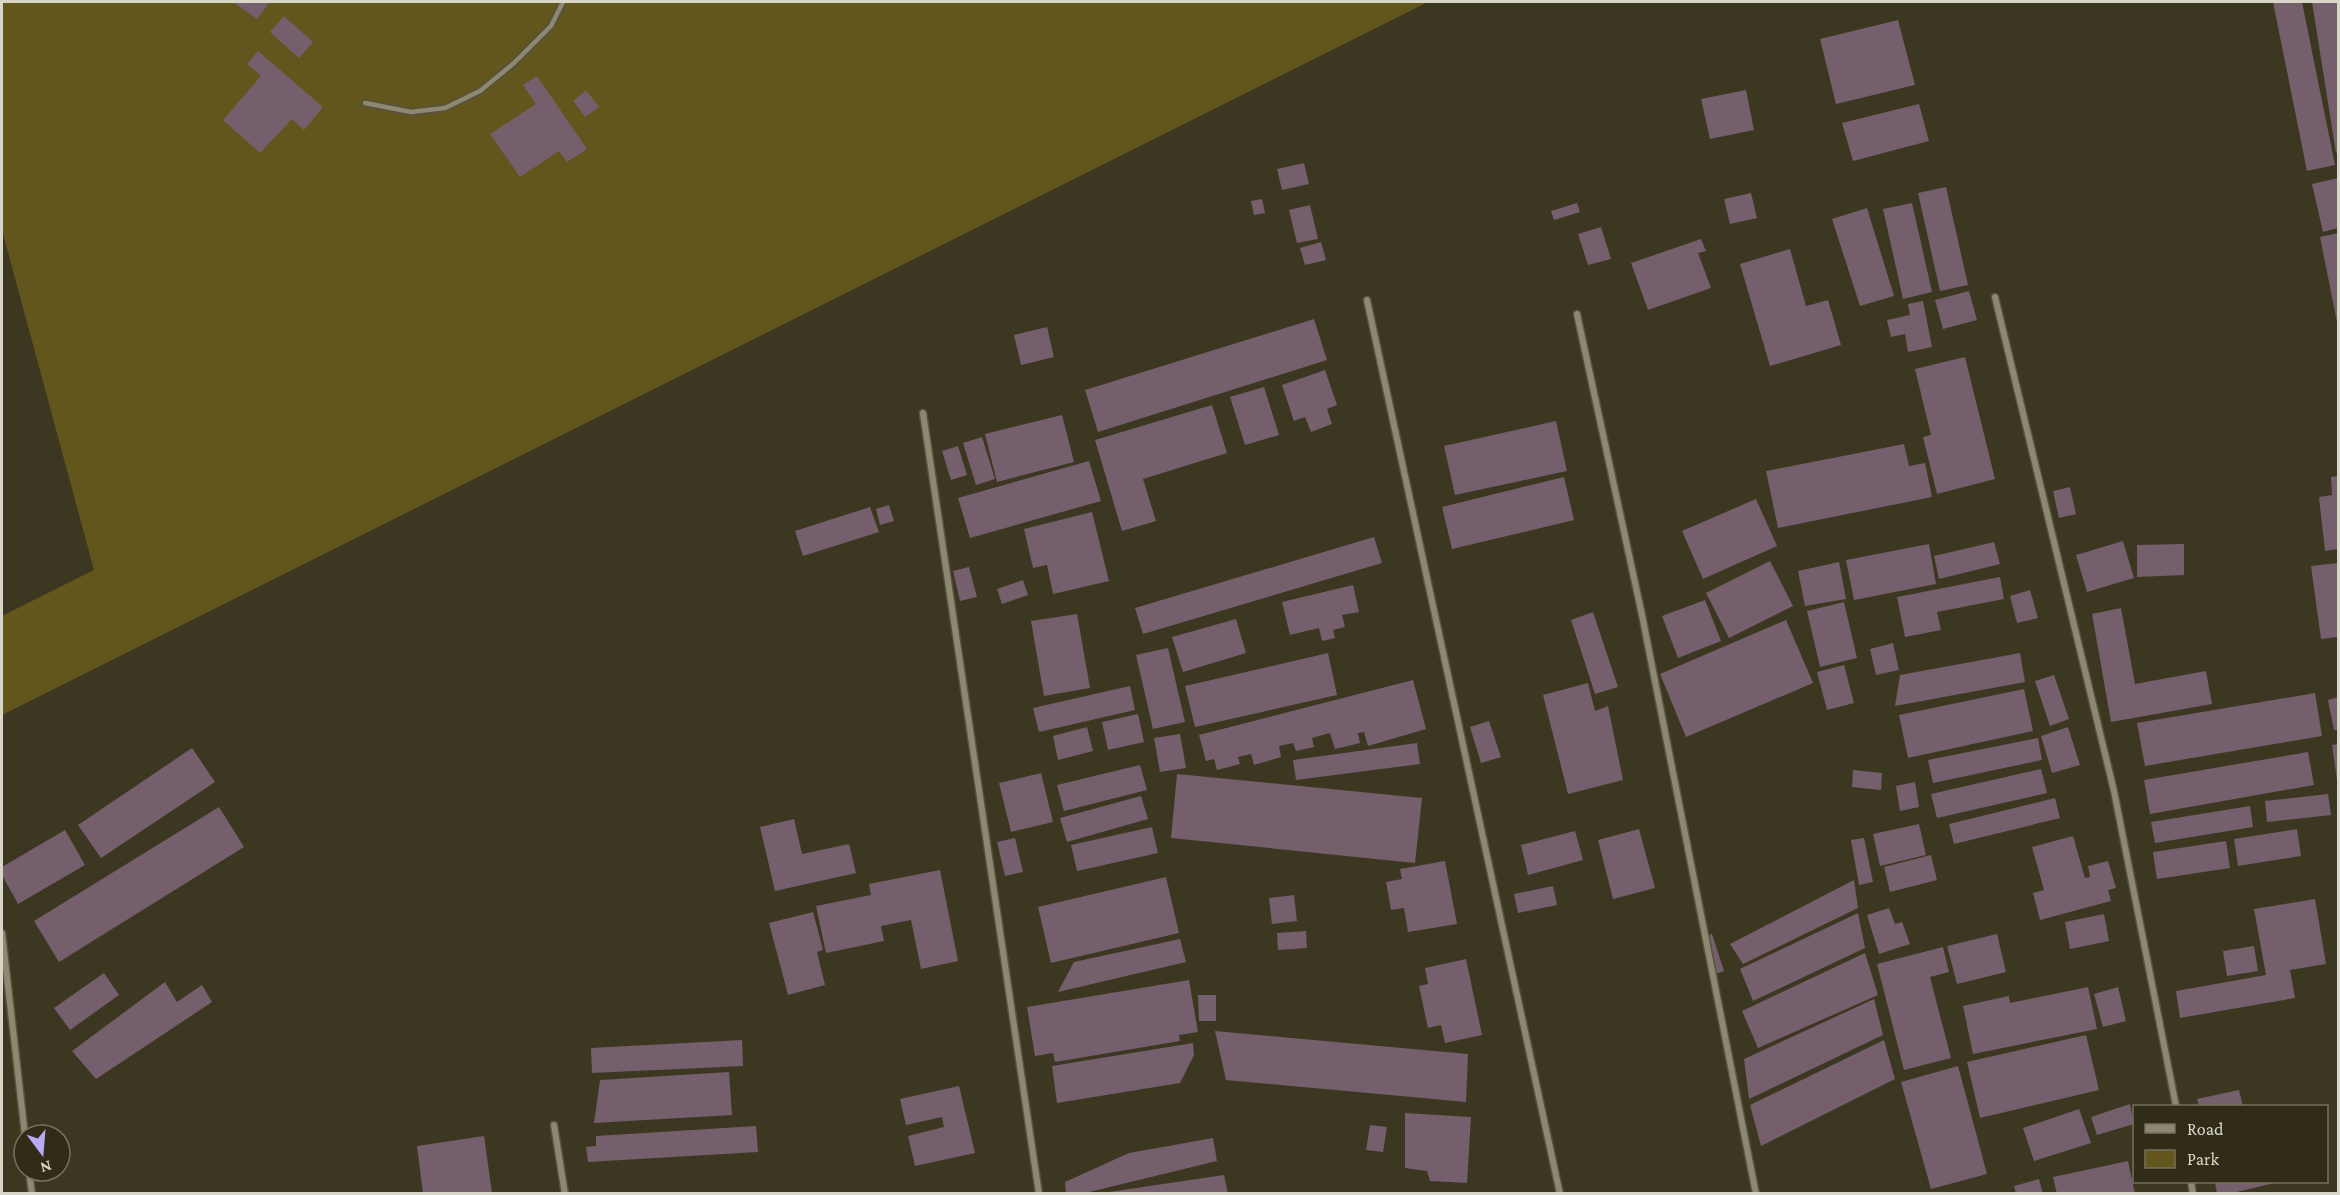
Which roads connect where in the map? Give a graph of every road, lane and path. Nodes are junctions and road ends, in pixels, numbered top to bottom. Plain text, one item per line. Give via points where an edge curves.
1 (563, 2) edge
2 (365, 103) dead end
3 (1995, 297) dead end
4 (1367, 300) dead end
5 (1577, 314) dead end
6 (923, 413) dead end
7 (2, 933) edge
8 (2176, 1105) edge
9 (24, 1123) edge
10 (554, 1125) dead end
11 (565, 1194) edge
12 (1039, 1194) edge
13 (1560, 1194) edge
14 (1756, 1194) edge

1 - 2 lane via 551,26 480,91 445,108 411,112
3 - 8 street via 2114,791
4 - 13 street
5 - 14 street via 1644,627
6 - 12 street
7 - 9 street
10 - 11 street

